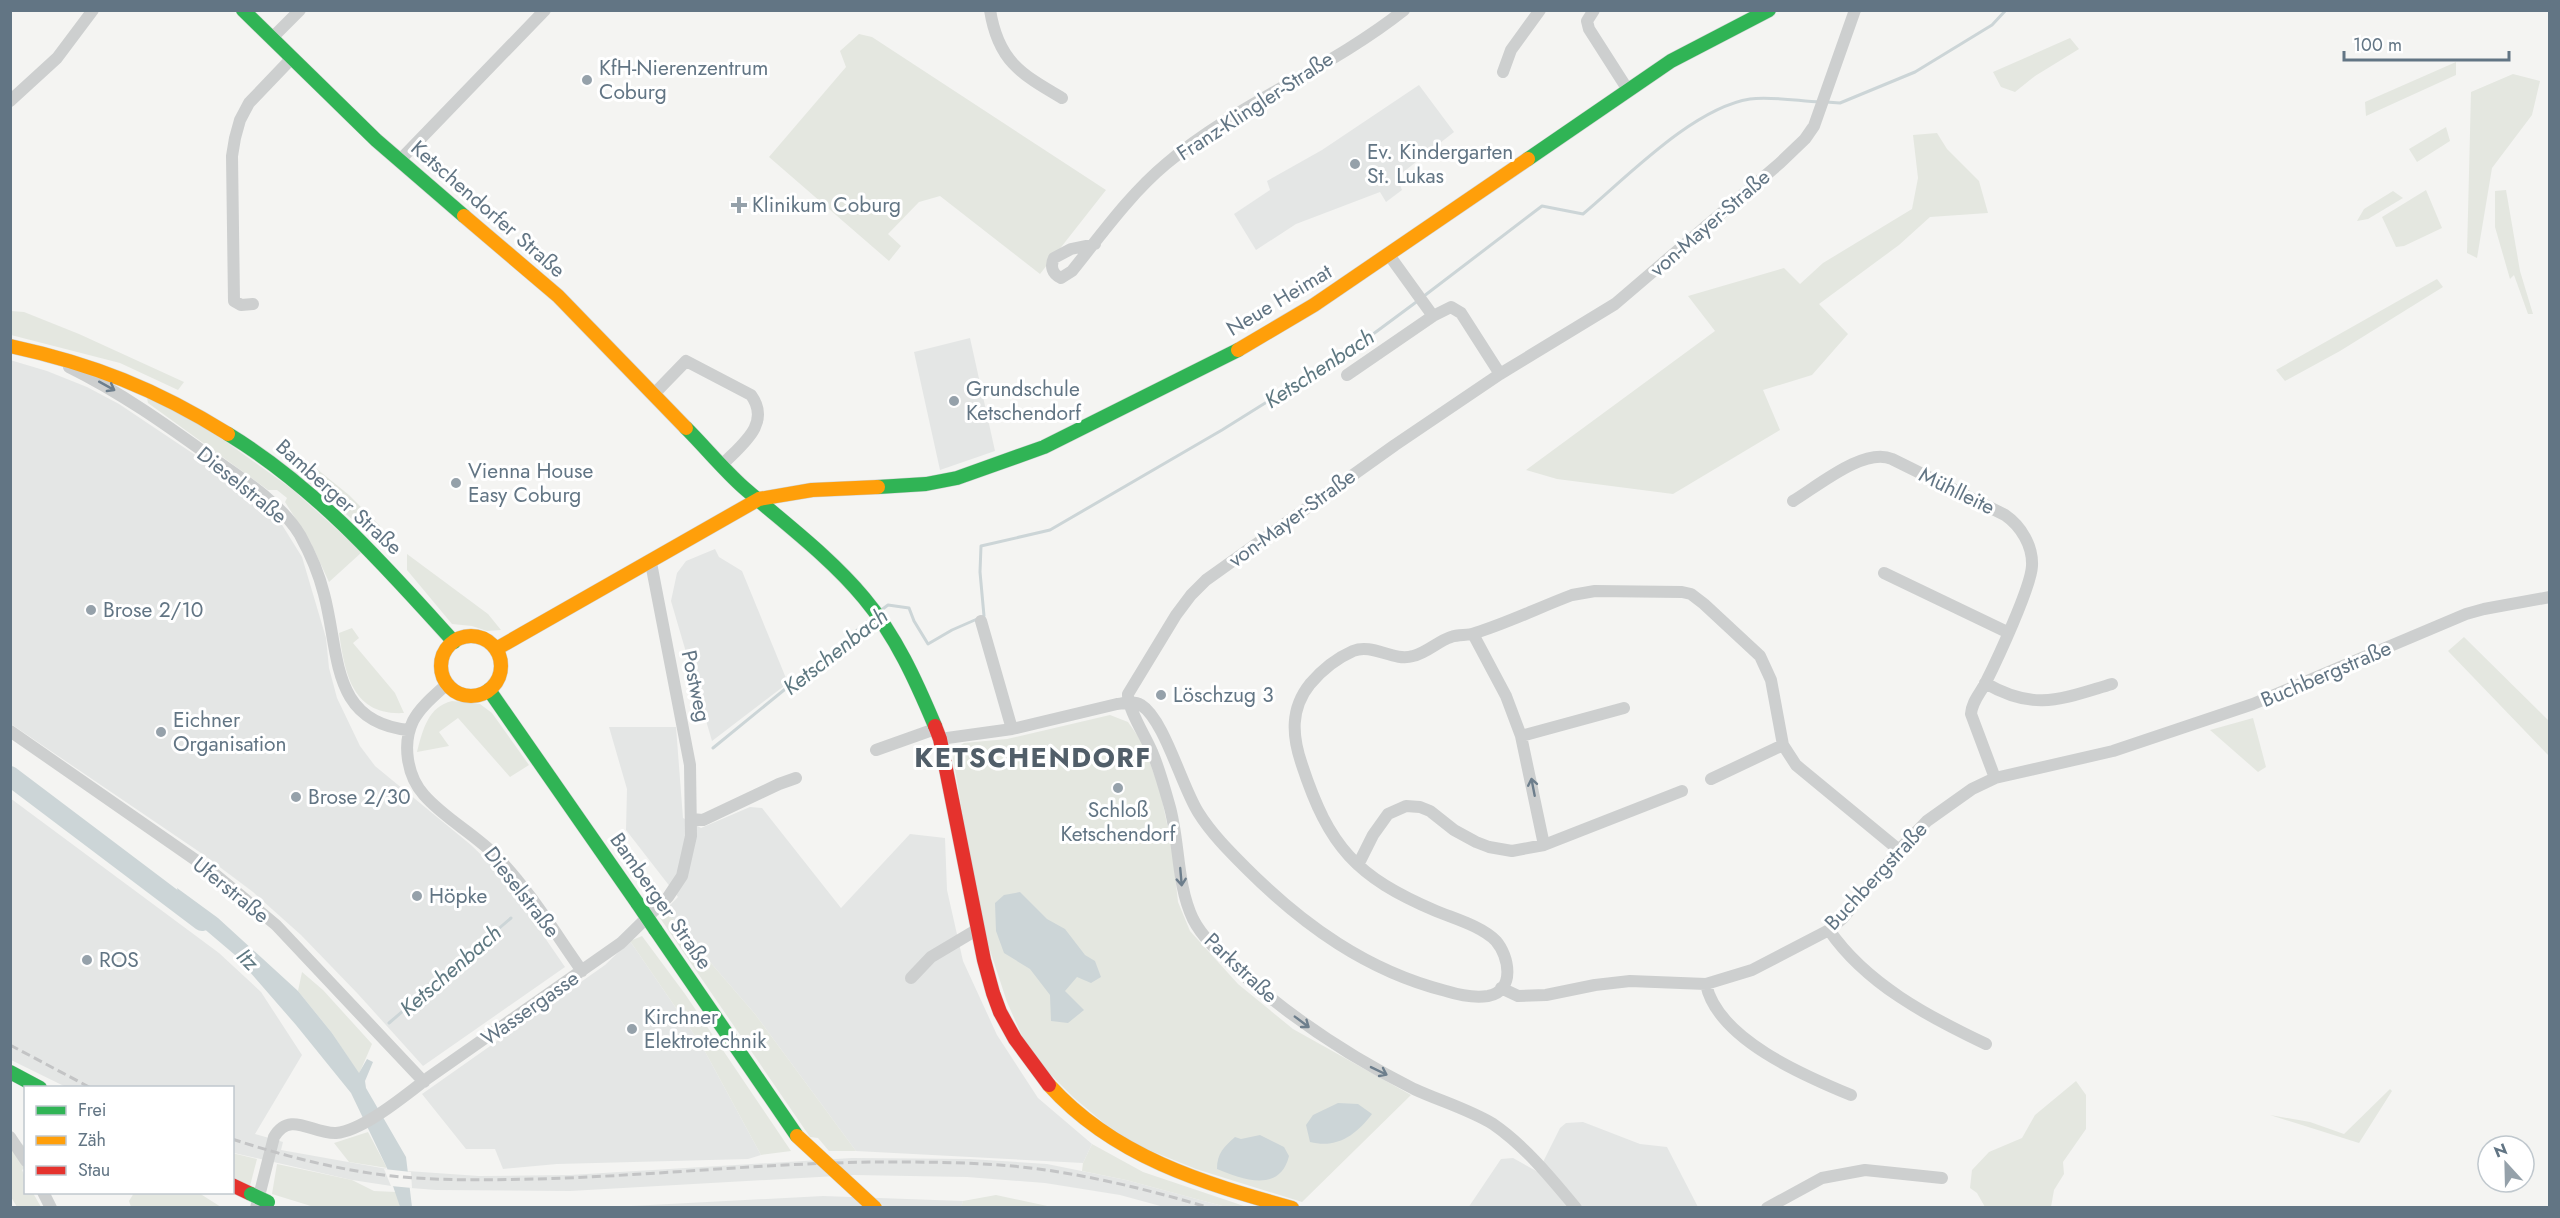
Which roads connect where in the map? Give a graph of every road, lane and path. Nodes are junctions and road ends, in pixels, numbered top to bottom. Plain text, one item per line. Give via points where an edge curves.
1 (93, 10) edge
2 (243, 10) edge
3 (300, 10) edge
4 (544, 10) edge
5 (990, 10) edge
6 (1404, 10) edge
7 (1540, 10) edge
8 (1594, 10) edge
9 (1769, 10) edge
10 (1854, 12) edge
11 (272, 38) junction
12 (292, 58) junction
13 (1503, 72) dead end
14 (1628, 90) junction
15 (1062, 98) dead end
16 (10, 101) edge
17 (400, 160) junction
18 (1095, 244) dead end
19 (1389, 255) junction
20 (254, 304) dead end
21 (1430, 311) junction
22 (10, 346) edge
23 (36, 350) junction
24 (1500, 374) junction
25 (1347, 375) dead end
26 (654, 394) junction
27 (722, 465) junction
28 (759, 499) junction
29 (1793, 501) dead end
30 (792, 508) junction
31 (651, 562) junction
32 (1884, 573) dead end
33 (2550, 597) edge
34 (981, 621) dead end
35 (2007, 632) junction
36 (1473, 634) junction
37 (454, 642) junction
38 (496, 650) junction
39 (1985, 683) junction
40 (447, 684) junction
41 (2112, 684) dead end
42 (489, 690) junction
43 (1128, 703) junction
44 (1624, 708) dead end
45 (1012, 729) junction
46 (410, 730) junction
47 (10, 731) edge
48 (937, 734) junction
49 (1521, 736) junction
50 (1784, 745) junction
51 (876, 750) dead end
52 (796, 778) dead end
53 (1995, 778) junction
54 (1711, 779) dead end
55 (1682, 791) dead end
56 (692, 819) junction
57 (1544, 845) junction
58 (1899, 850) junction
59 (1359, 865) junction
60 (978, 929) junction
61 (1829, 930) junction
62 (582, 971) junction
63 (911, 978) dead end
64 (1706, 984) junction
65 (1501, 988) junction
66 (1986, 1044) dead end
67 (10, 1072) edge
68 (423, 1082) junction
69 (36, 1086) edge
70 (1851, 1095) dead end
71 (797, 1136) junction
72 (10, 1137) edge
73 (24, 1158) edge
74 (1941, 1178) dead end
75 (234, 1186) edge
76 (44, 1194) edge
77 (843, 1198) dead end
78 (258, 1201) edge
79 (51, 1208) edge
80 (282, 1208) edge
81 (875, 1208) edge
82 (1292, 1208) edge
83 (1576, 1208) edge
84 (1767, 1208) edge

1 - 16 street via 57,58
2 - 11 main road, Ketschendorfer Straße
3 - 11 street
4 - 17 street
5 - 15 street via 1009,61 1025,77
6 - 18 street, Franz-Klingler-Straße via 1230,117 1165,165
7 - 13 street via 1511,50
8 - 14 street via 1587,21 1589,29
9 - 14 main road, Neue Heimat via 1698,46
10 - 24 street, von-Mayer-Straße via 1820,113 1805,139 1615,304
11 - 12 main road, Ketschendorfer Straße
12 - 17 main road, Ketschendorfer Straße
12 - 20 street via 249,103 240,120 232,156 234,301
14 - 19 main road, Neue Heimat
17 - 26 main road, Ketschendorfer Straße via 558,296
19 - 21 street
19 - 30 main road, Neue Heimat via 1234,352 1021,458 957,478
21 - 24 street via 1456,308
21 - 25 street
22 - 23 main road, Bamberger Straße
23 - 37 main road, Bamberger Straße via 79,361 143,386 185,407 263,456 353,532
23 -> 46 street, Dieselstraße via 132,401 268,500 299,534 314,564 347,694 379,724
24 - 43 street, von-Mayer-Straße via 1206,580 1176,615 1130,688
26 - 27 main road, Ketschendorfer Straße
26 - 27 street via 686,361 752,395 760,416 757,424
27 - 28 main road, Ketschendorfer Straße
28 - 30 main road, Ketschendorfer Straße
28 - 30 main road, Neue Heimat
28 - 31 main road
29 - 35 street, Mühlleite via 1862,459 1881,456 2005,515 2020,528 2032,567
30 - 48 main road, Ketschendorfer Straße via 876,614 915,677
31 - 38 main road
31 - 56 street, Postweg via 690,765
32 - 35 street
33 - 53 street, Buchbergstraße via 2466,614 2253,704 2113,751
34 - 45 street
35 - 39 street, Mühlleite
36 - 49 street via 1506,696
36 - 50 street via 1589,591 1691,594 1760,656 1771,680
36 - 59 street via 1451,637 1406,658 1366,649 1354,651 1323,670 1298,702 1294,729 1297,750 1314,800 1332,837
37 - 38 main road via 477,637
37 - 40 main road via 441,662
38 - 42 main road via 501,671
39 - 41 street via 2008,696 2048,701
39 - 53 street, Mühlleite via 1972,703 1971,714
40 - 42 main road via 467,696
40 - 46 street via 414,719
42 - 71 main road, Bamberger Straße, bridge
43 - 45 street
43 - 65 street via 1141,705 1156,722 1187,792 1212,831 1300,919 1349,952 1406,978 1474,997 1490,996
43 -> 83 street, Parkstraße via 1154,754 1165,789 1182,888 1198,927 1231,964 1323,1038 1368,1065 1474,1114 1505,1133
44 - 49 street
45 - 48 street
46 - 62 street, Dieselstraße via 407,757 418,788 500,859
47 - 68 street, Uferstraße via 210,870 276,925
48 - 51 street
48 - 60 main road, Ketschendorfer Straße
57 -> 49 street
50 - 54 street
50 - 58 street via 1796,765
52 - 56 street via 703,820
53 - 58 street, Buchbergstraße via 1927,821
55 - 57 street
56 - 62 street, Wassergasse via 682,876 668,897 642,925
57 - 59 street via 1512,851 1489,847 1454,830 1430,811 1406,806 1388,814
58 - 61 street, Buchbergstraße
59 - 65 street via 1403,897 1488,935 1506,957 1508,975
60 - 63 street via 931,957
60 - 82 main road, Ketschendorfer Straße via 991,985 1005,1020 1030,1064 1067,1104 1100,1130 1152,1161 1208,1183
61 - 64 street, Buchbergstraße via 1752,970
61 - 66 street via 1856,961 1911,1004
62 - 68 street, Wassergasse
64 - 65 street, Buchbergstraße via 1630,981 1518,996
64 - 70 street via 1718,1012 1761,1050 1797,1072
67 - 69 main road
68 - 78 street, Wassergasse via 354,1128 333,1133 292,1123 279,1129 273,1137
71 - 77 main road, bridge
71 - 81 main road, bridge
72 - 73 street
74 - 84 street via 1865,1170 1822,1178
75 - 78 main road
76 - 79 street
78 - 80 main road

